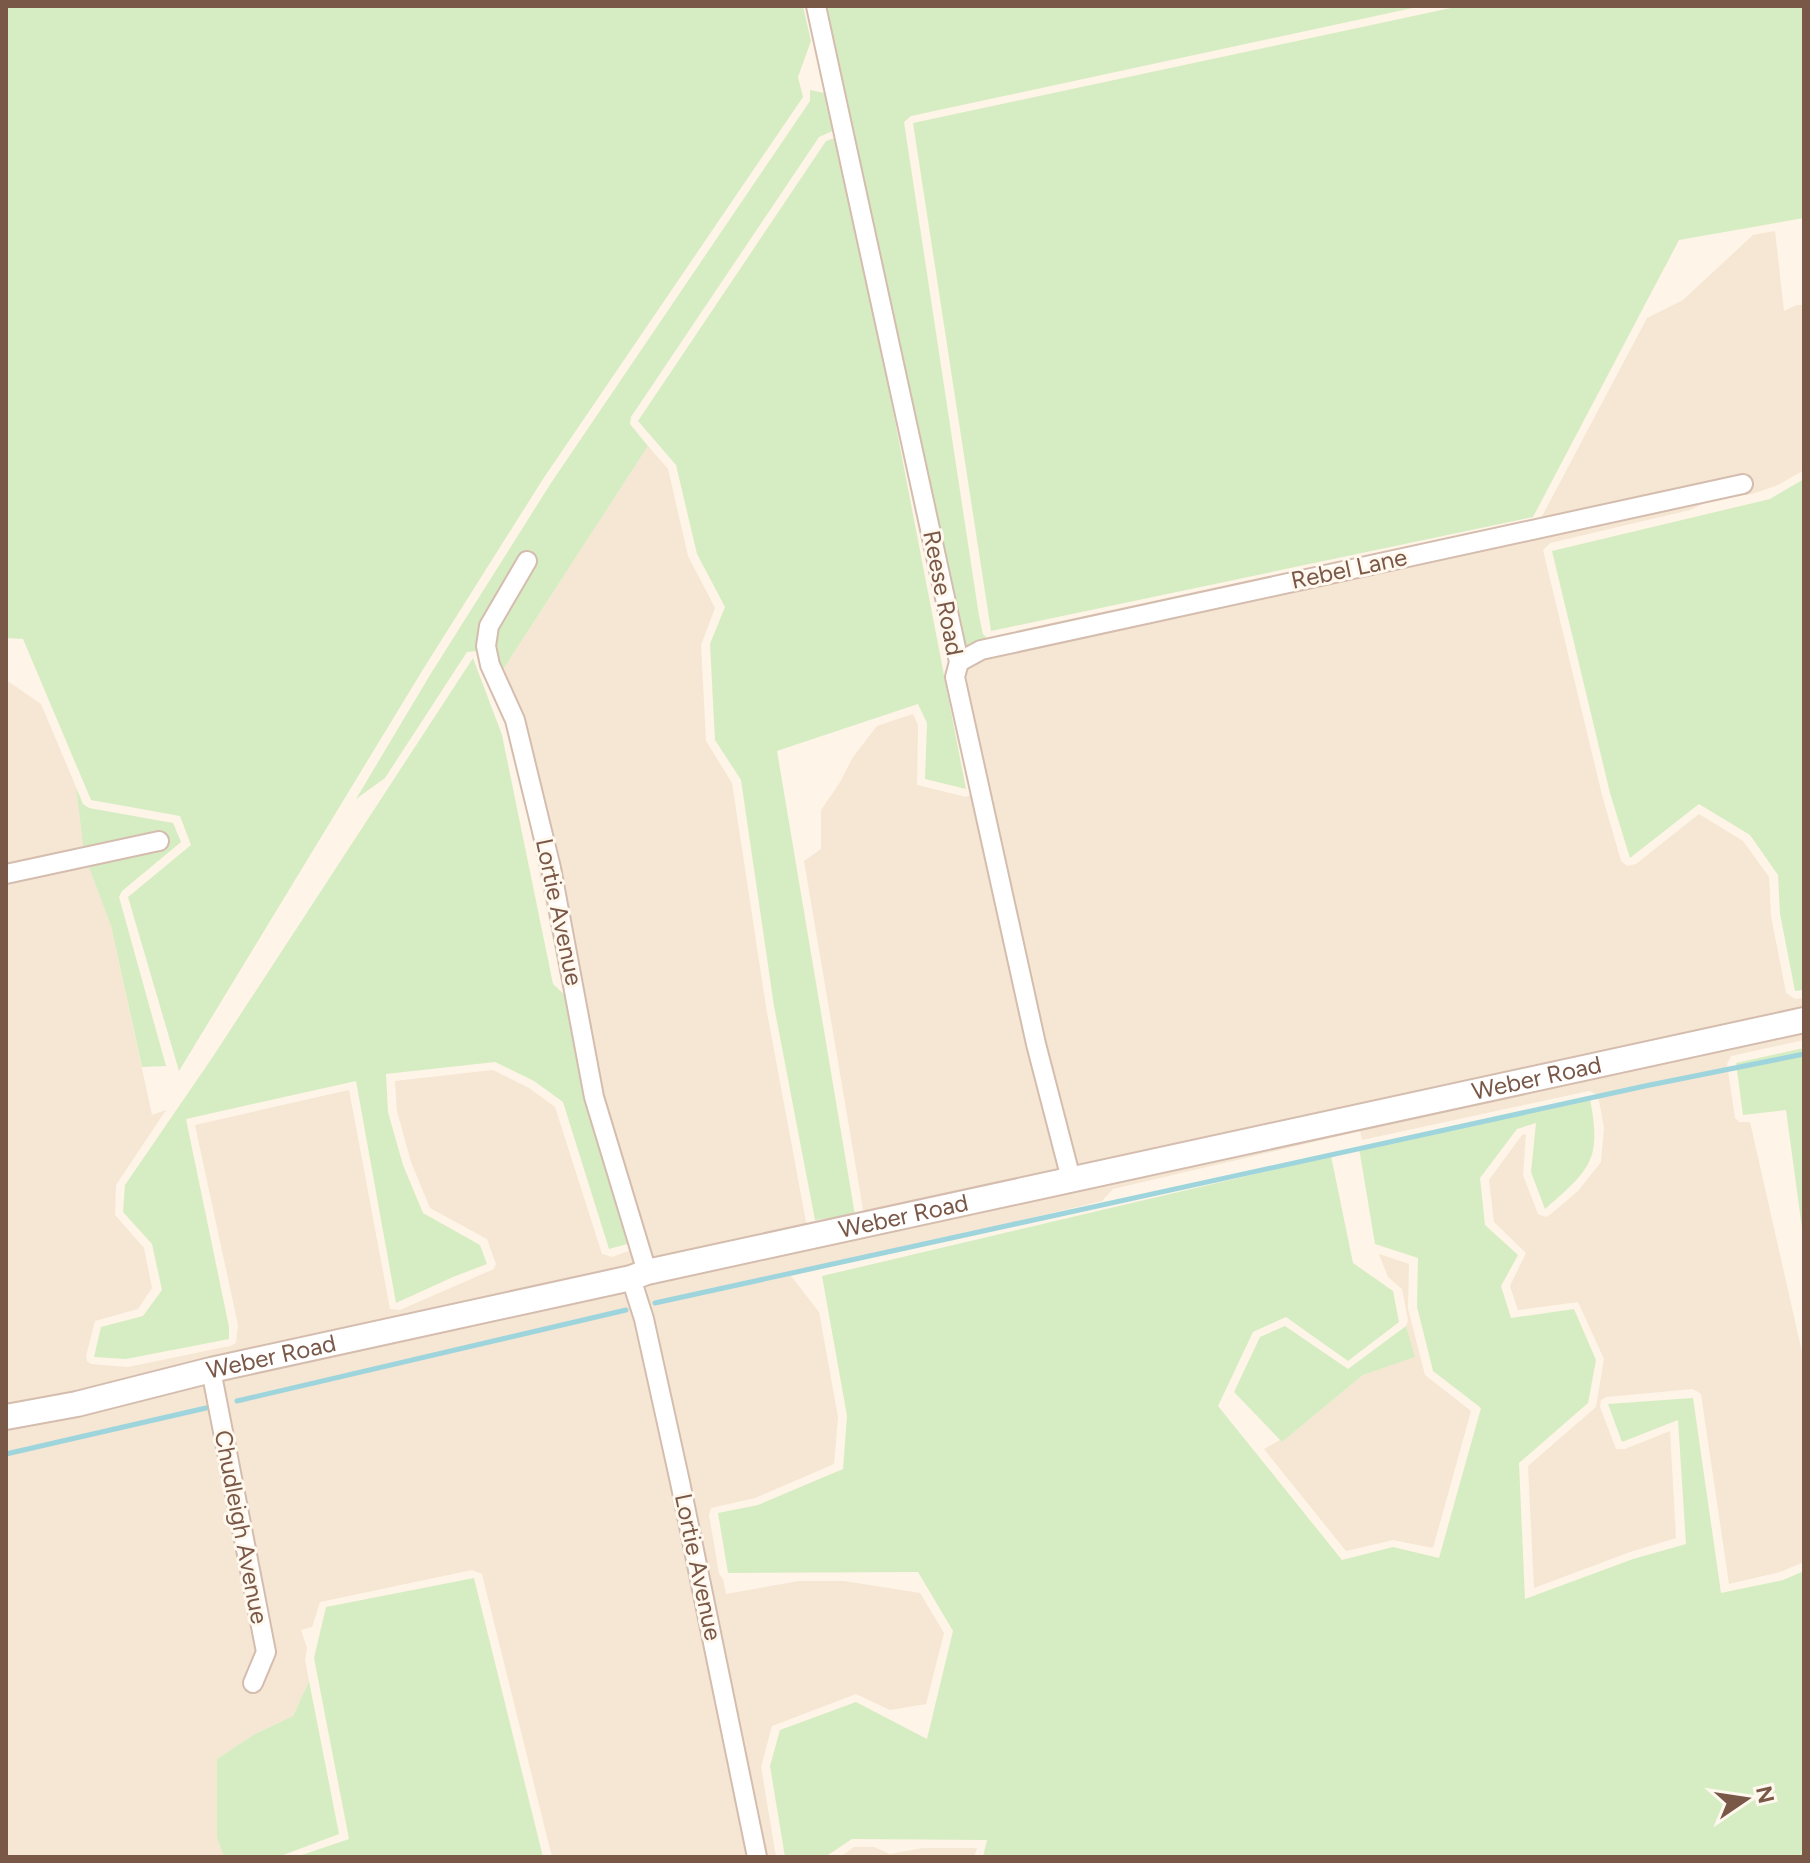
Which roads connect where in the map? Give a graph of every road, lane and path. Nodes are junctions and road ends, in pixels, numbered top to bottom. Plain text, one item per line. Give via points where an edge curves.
1 (816, 6) edge
2 (1743, 484) dead end
3 (527, 561) dead end
4 (959, 662) junction
5 (159, 841) dead end
6 (6, 874) edge
7 (1804, 1020) edge
8 (1071, 1179) junction
9 (639, 1275) junction
10 (211, 1370) junction
11 (6, 1417) edge
12 (253, 1683) dead end
13 (757, 1857) edge

1 - 4 street, Reese Road
2 - 4 street, Rebel Lane via 981,650
3 - 9 street, Lortie Avenue via 489,626 486,646 515,720 551,868 594,1097
4 - 8 street, Reese Road via 955,677
5 - 6 street
7 - 8 street, Weber Road
8 - 9 street, Weber Road
9 - 10 street, Weber Road
9 - 13 street, Lortie Avenue
10 - 11 street, Weber Road
10 - 12 street, Chudleigh Avenue via 266,1652

